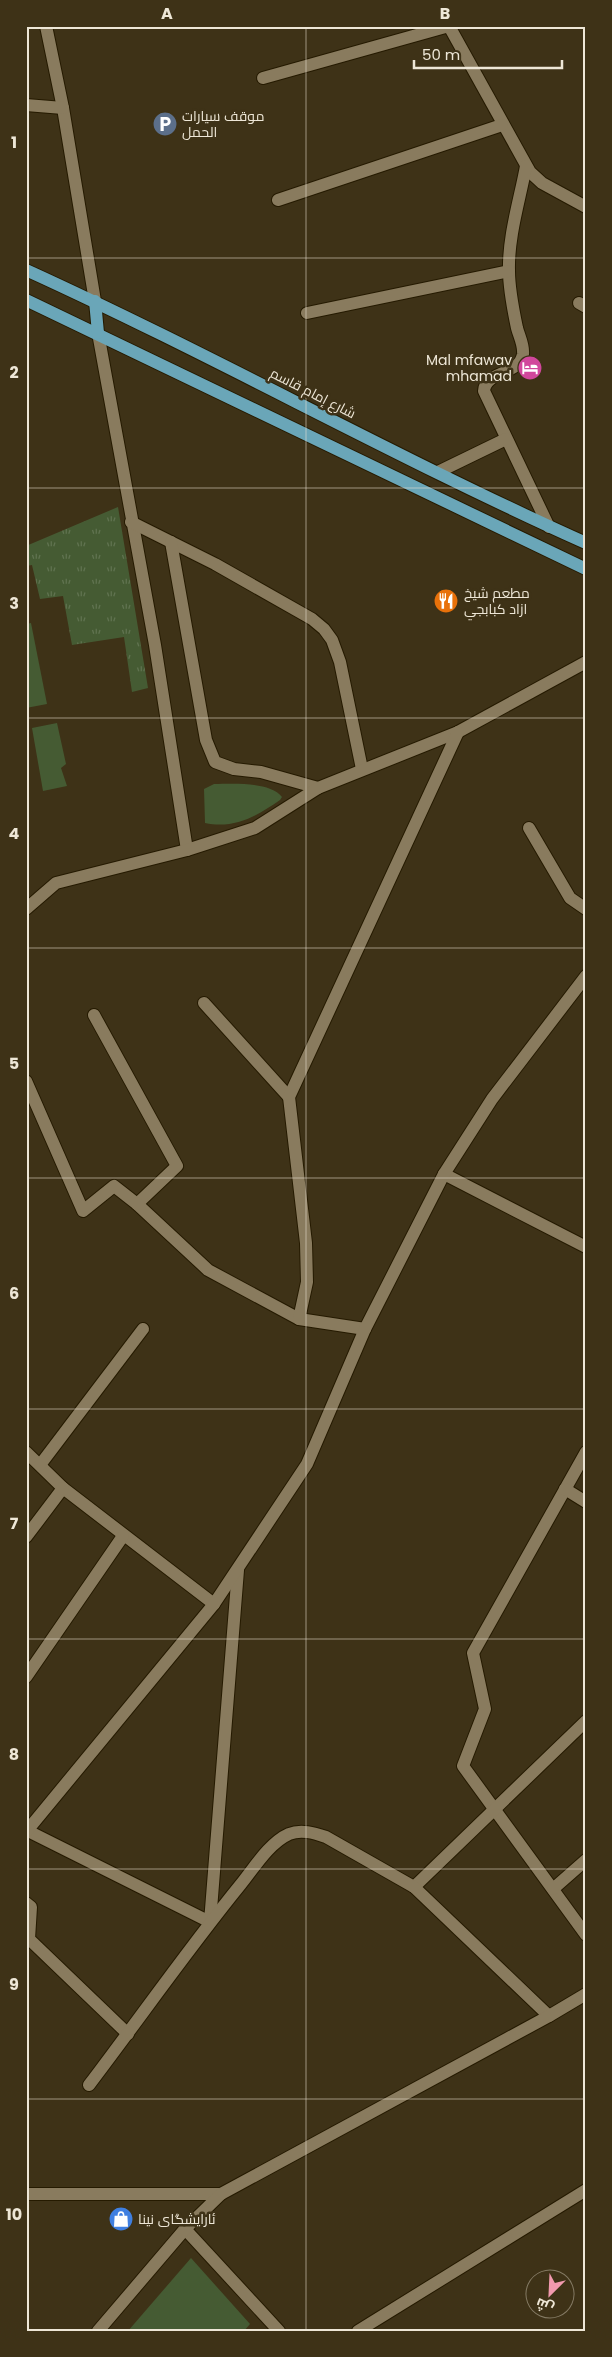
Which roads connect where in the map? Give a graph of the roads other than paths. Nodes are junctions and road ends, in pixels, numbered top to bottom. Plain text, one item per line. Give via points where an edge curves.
1 (46, 26) edge
2 (449, 26) edge
3 (263, 78) dead end
4 (26, 105) edge
5 (63, 108) junction
6 (502, 125) junction
7 (526, 166) junction
8 (278, 200) dead end
9 (586, 208) edge
10 (26, 270) edge
11 (509, 270) junction
12 (26, 300) edge
13 (95, 301) junction
14 (307, 313) dead end
15 (98, 333) junction
16 (506, 439) junction
17 (438, 472) junction
18 (131, 522) junction
19 (549, 527) junction
20 (171, 542) junction
21 (586, 543) edge
22 (586, 568) edge
23 (586, 662) edge
24 (458, 732) junction
25 (362, 769) junction
26 (318, 788) junction
27 (529, 828) dead end
28 (187, 850) junction
29 (26, 909) edge
30 (586, 909) edge
31 (586, 976) edge
32 (204, 1003) dead end
33 (94, 1015) dead end
34 (26, 1081) edge
35 (289, 1097) junction
36 (444, 1174) junction
37 (137, 1204) junction
38 (586, 1247) edge
39 (300, 1319) junction
40 (143, 1329) dead end
41 (366, 1329) junction
42 (26, 1452) edge
43 (586, 1452) edge
44 (40, 1465) junction
45 (63, 1488) junction
46 (565, 1489) junction
47 (586, 1502) edge
48 (123, 1536) junction
49 (26, 1537) edge
50 (238, 1570) junction
51 (214, 1604) junction
52 (26, 1677) edge
53 (586, 1721) edge
54 (494, 1811) junction
55 (27, 1831) edge
56 (586, 1860) edge
57 (414, 1887) junction
58 (553, 1889) junction
59 (26, 1903) edge
60 (210, 1922) junction
61 (586, 1935) edge
62 (586, 1994) edge
63 (550, 2016) junction
64 (128, 2034) junction
65 (89, 2085) dead end
66 (586, 2190) edge
67 (26, 2194) edge
68 (221, 2194) junction
69 (185, 2229) junction
70 (98, 2331) edge
71 (279, 2331) edge
72 (358, 2331) edge

1 - 5 street
2 - 3 street
2 - 6 street
4 - 5 street
5 - 13 street
6 - 7 street
6 - 8 street
7 - 9 street via 542,183
7 - 11 street
10 - 13 main road, شارع إمام قاسم
11 - 14 street
11 - 16 street via 522,354 517,365 484,387
12 - 15 main road
13 - 15 main road
13 - 17 main road, شارع إمام قاسم
15 - 18 street
15 - 22 main road
16 - 17 street
16 - 19 street
17 - 19 main road, شارع إمام قاسم
18 - 20 street
18 - 28 street
19 - 21 main road, شارع إمام قاسم
20 - 25 street via 304,614 324,629 340,662
20 - 26 street via 206,740 215,762
23 - 24 street
24 - 25 street
24 - 35 street
25 - 26 street
26 - 28 street via 255,828
27 - 30 street via 570,898
28 - 29 street via 56,883
31 - 36 street via 492,1098
32 - 35 street
33 - 37 street via 177,1166
34 - 37 street via 83,1211 114,1186
35 - 39 street via 306,1242 307,1282
36 - 38 street
36 - 41 street
37 - 39 street via 208,1270
39 - 41 street
40 - 44 street
41 - 50 street via 307,1464
42 - 44 street
43 - 46 street
44 - 45 street
45 - 48 street
45 - 49 street
46 - 47 street
46 - 54 street via 473,1653 485,1709 464,1766
48 - 51 street
48 - 52 street
50 - 51 street
50 - 60 street
51 - 55 street
53 - 54 street
54 - 57 street
54 - 58 street
55 - 60 street
56 - 58 street
57 - 60 street via 326,1837 299,1832 288,1834 266,1853
57 - 63 street
58 - 61 street
59 - 64 street via 31,1906 29,1939
60 - 64 street
62 - 63 street
63 - 68 street
64 - 65 street
66 - 72 street
67 - 68 street
68 - 69 street
69 - 70 street
69 - 71 street

